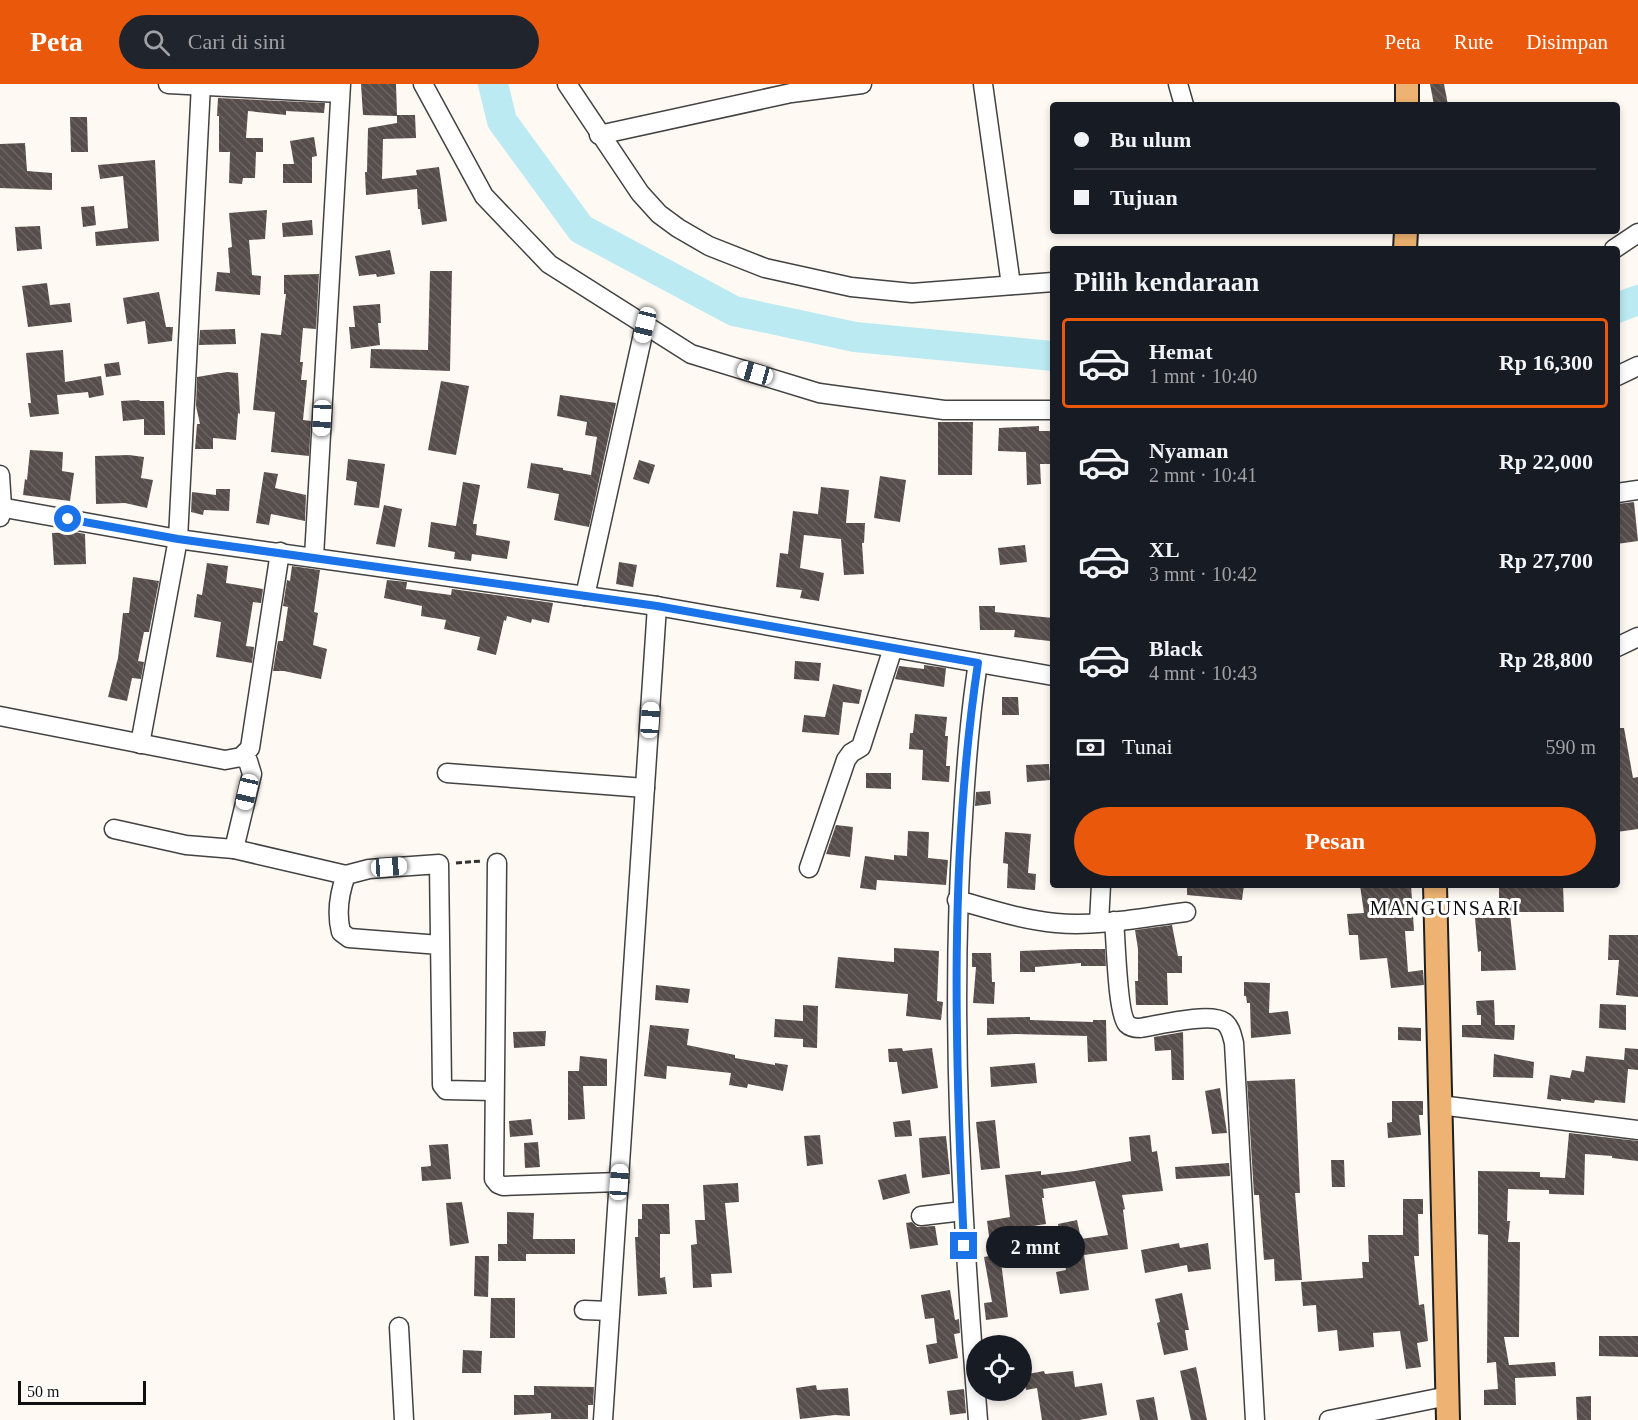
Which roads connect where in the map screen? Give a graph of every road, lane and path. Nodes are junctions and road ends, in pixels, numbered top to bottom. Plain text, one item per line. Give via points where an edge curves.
1 (168, 84) edge
2 (201, 84) edge
3 (423, 84) edge
4 (567, 84) edge
5 (862, 84) edge
6 (982, 84) edge
7 (1178, 84) edge
8 (1407, 84) edge
9 (341, 89) edge
10 (1183, 102) edge
11 (1407, 102) edge
12 (599, 135) junction
13 (1638, 233) edge
14 (1618, 246) edge
15 (1050, 282) edge
16 (1011, 285) junction
17 (645, 325) junction
18 (1638, 366) edge
19 (1620, 374) edge
20 (1050, 410) edge
21 (0, 475) edge
22 (1638, 490) edge
23 (1620, 493) edge
24 (1, 510) edge
25 (178, 539) junction
26 (280, 552) junction
27 (314, 557) junction
28 (585, 596) junction
29 (657, 606) junction
30 (1638, 637) edge
31 (1620, 646) edge
32 (893, 648) junction
33 (978, 663) junction
34 (1050, 675) edge
35 (0, 716) edge
36 (140, 744) junction
37 (241, 757) junction
38 (447, 773) dead end
39 (645, 789) junction
40 (114, 829) dead end
41 (234, 849) junction
42 (497, 863) joint
43 (439, 864) junction
44 (808, 868) dead end
45 (346, 875) junction
46 (1102, 888) edge
47 (1435, 888) edge
48 (957, 900) junction
49 (1186, 912) dead end
50 (1107, 921) junction
51 (440, 945) junction
52 (494, 1091) junction
53 (1440, 1105) junction
54 (1638, 1130) edge
55 (619, 1182) junction
56 (963, 1211) junction
57 (921, 1216) dead end
58 (584, 1310) dead end
59 (610, 1311) junction
60 (399, 1327) dead end
61 (1448, 1396) junction
62 (404, 1420) edge
63 (603, 1420) edge
64 (978, 1420) edge
65 (1255, 1420) edge
66 (1329, 1420) edge
67 (1448, 1420) edge

1 - 2 street
2 - 9 street
2 - 25 street
3 - 17 street via 484,196 549,264
4 - 12 street
5 - 12 street via 791,93
6 - 16 street
7 - 10 street
8 - 11 main road
9 - 27 street
12 - 16 street via 659,214 709,246 765,268 851,287 912,293
13 - 14 street
15 - 16 street
17 - 20 street via 691,354 819,393 944,410
17 - 28 street
18 - 19 street
21 - 24 street
22 - 23 street
24 - 25 street
25 - 26 street
25 - 36 street
26 - 27 street
26 - 37 street via 250,748
27 - 28 street
28 - 29 street
29 - 32 street
29 - 39 street
30 - 31 street
32 - 33 street
32 - 44 street via 861,747 846,760
33 - 34 street
33 - 48 street via 969,718
35 - 36 street
36 - 37 street via 225,760
37 - 41 street via 248,761 252,774
38 - 39 street
39 - 55 street
40 - 41 street via 186,845
41 - 45 street
42 - 43 path
42 - 52 street
43 - 45 street via 369,869
43 - 51 street
45 - 51 street via 338,917 341,932 349,938
46 - 50 street
47 - 53 main road
48 - 50 street via 1036,920
48 - 56 street via 957,1065
49 - 50 street
50 - 65 street via 1121,1009 1127,1024 1140,1028 1209,1018 1224,1022 1230,1029 1234,1043
51 - 52 street via 442,1085 446,1090
52 - 55 street via 493,1173 498,1184
53 - 54 street
53 - 61 main road
55 - 59 street
56 - 57 street
56 - 64 street
58 - 59 street
59 - 63 street
60 - 62 street
61 - 66 street
61 - 67 main road

